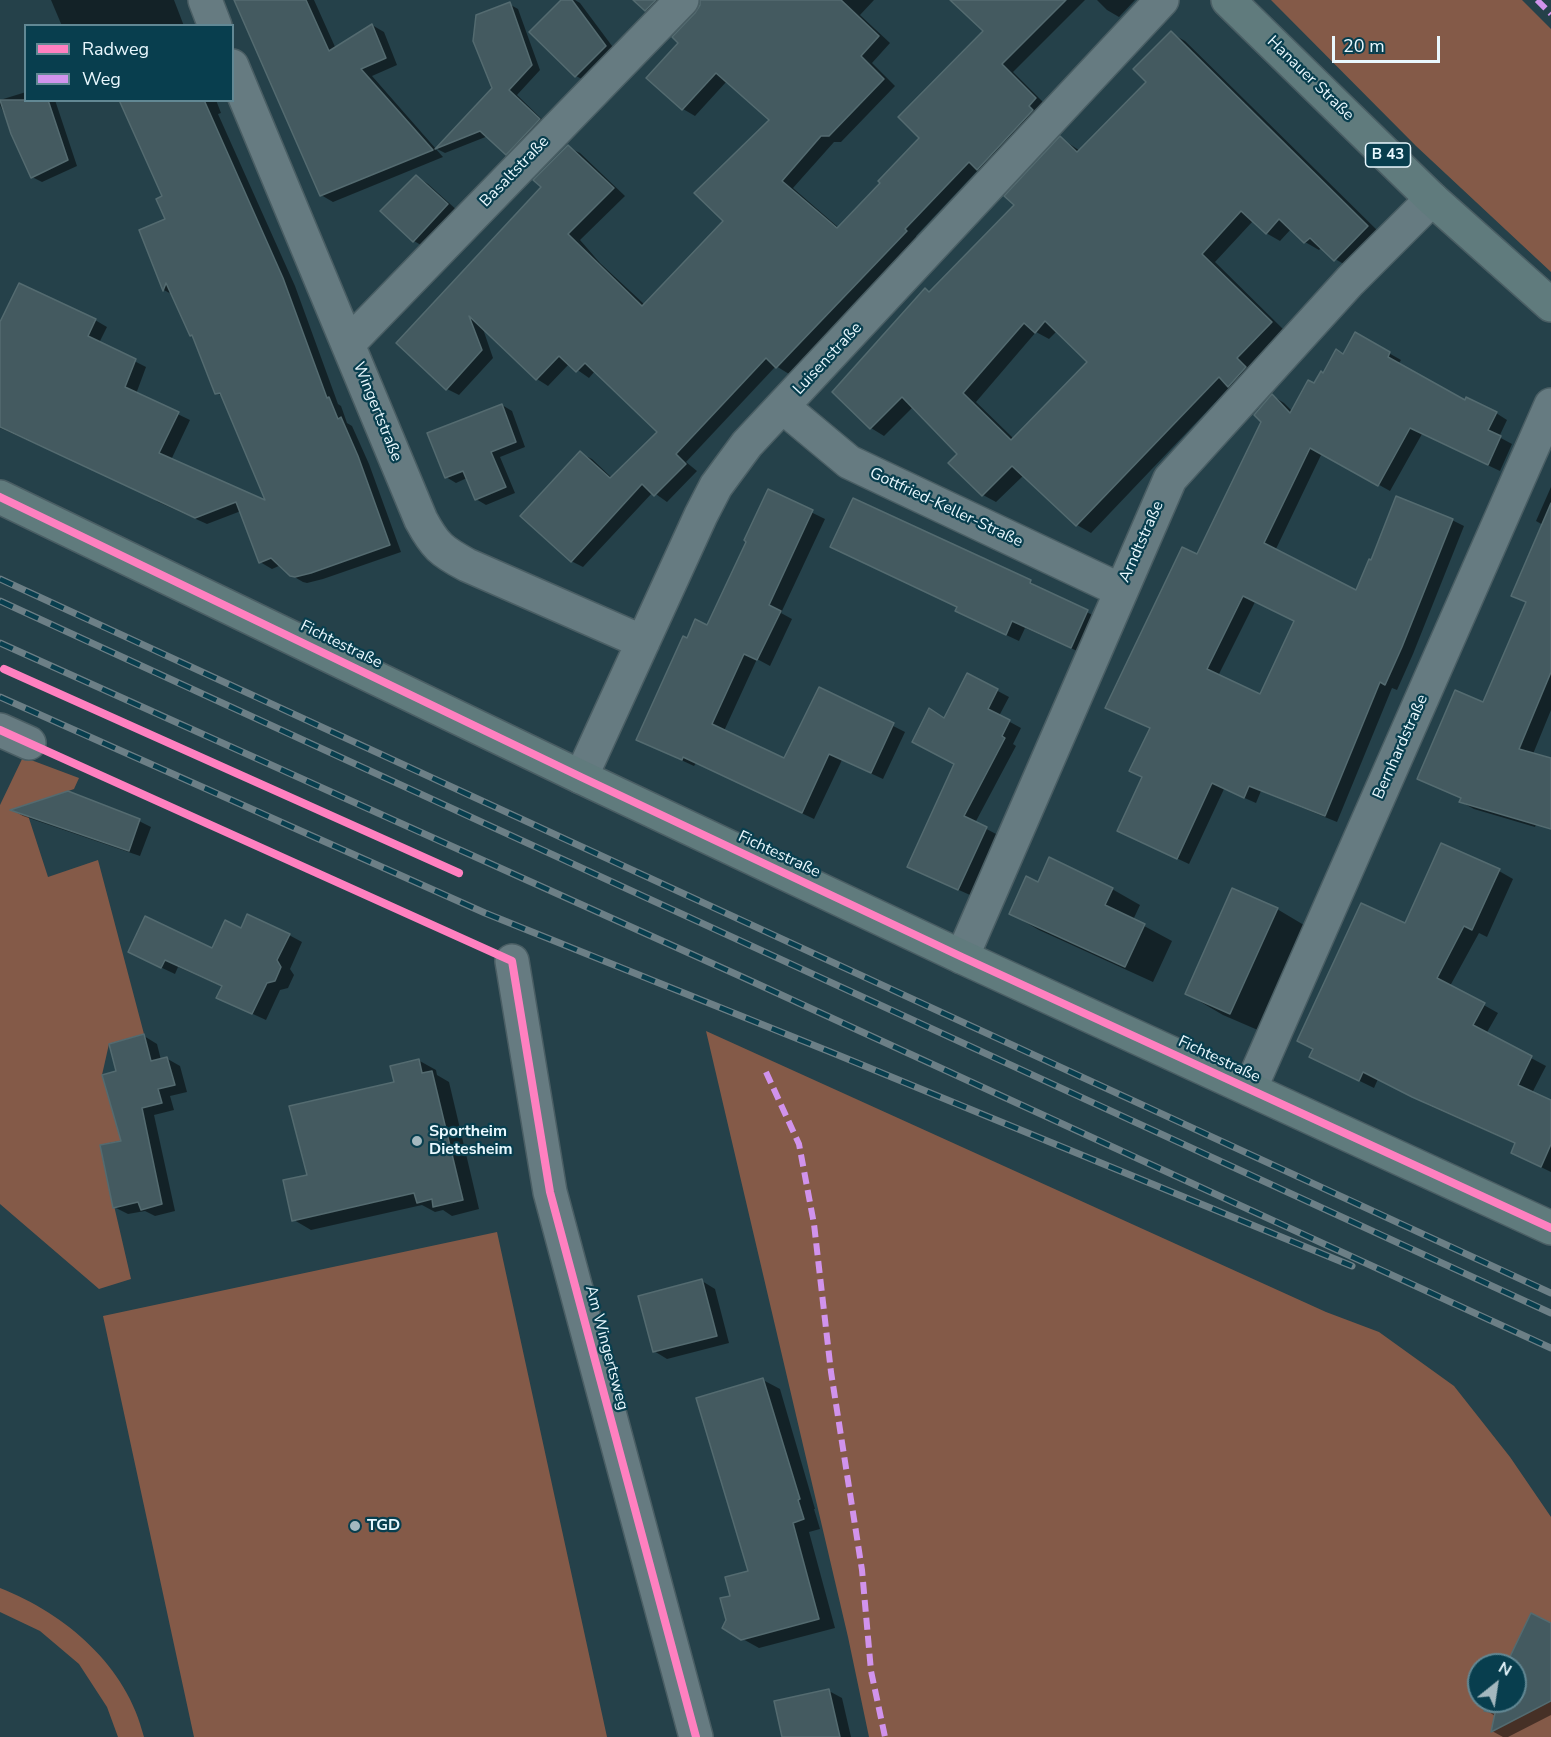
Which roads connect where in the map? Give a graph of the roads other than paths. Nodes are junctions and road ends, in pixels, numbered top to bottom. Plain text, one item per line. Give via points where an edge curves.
1 (205, 0) edge
2 (682, 0) edge
3 (1162, 0) edge
4 (1228, 0) edge
5 (214, 24) edge
6 (234, 71) edge
7 (1432, 199) junction
8 (1551, 305) edge
9 (349, 343) junction
10 (1551, 405) edge
11 (783, 407) junction
12 (0, 497) edge
13 (1120, 590) junction
14 (643, 642) junction
15 (581, 777) junction
16 (962, 957) junction
17 (512, 961) dead end
18 (1250, 1089) junction
19 (1551, 1228) edge
20 (696, 1737) edge

1 - 5 street
2 - 9 street, Basaltstraße
3 - 11 street, Luisenstraße
4 - 7 main road, Hanauer Straße / B 43
6 - 9 street, Wingertstraße
7 - 8 main road, Hanauer Straße / B 43
7 - 13 street, Arndtstraße via 1350,281 1170,479
9 - 14 street, Wingertstraße via 421,520 444,553
10 - 18 street, Bernhardstraße
11 - 13 street, Gottfried-Keller-Straße via 849,462
11 - 14 street, Luisenstraße via 747,444 716,486
12 - 15 main road, Fichtestraße
13 - 16 street, Arndtstraße
14 - 15 street, Luisenstraße
15 - 16 main road, Fichtestraße
16 - 18 main road, Fichtestraße
17 - 20 street, Am Wingertsweg via 550,1192
18 - 19 main road, Fichtestraße

